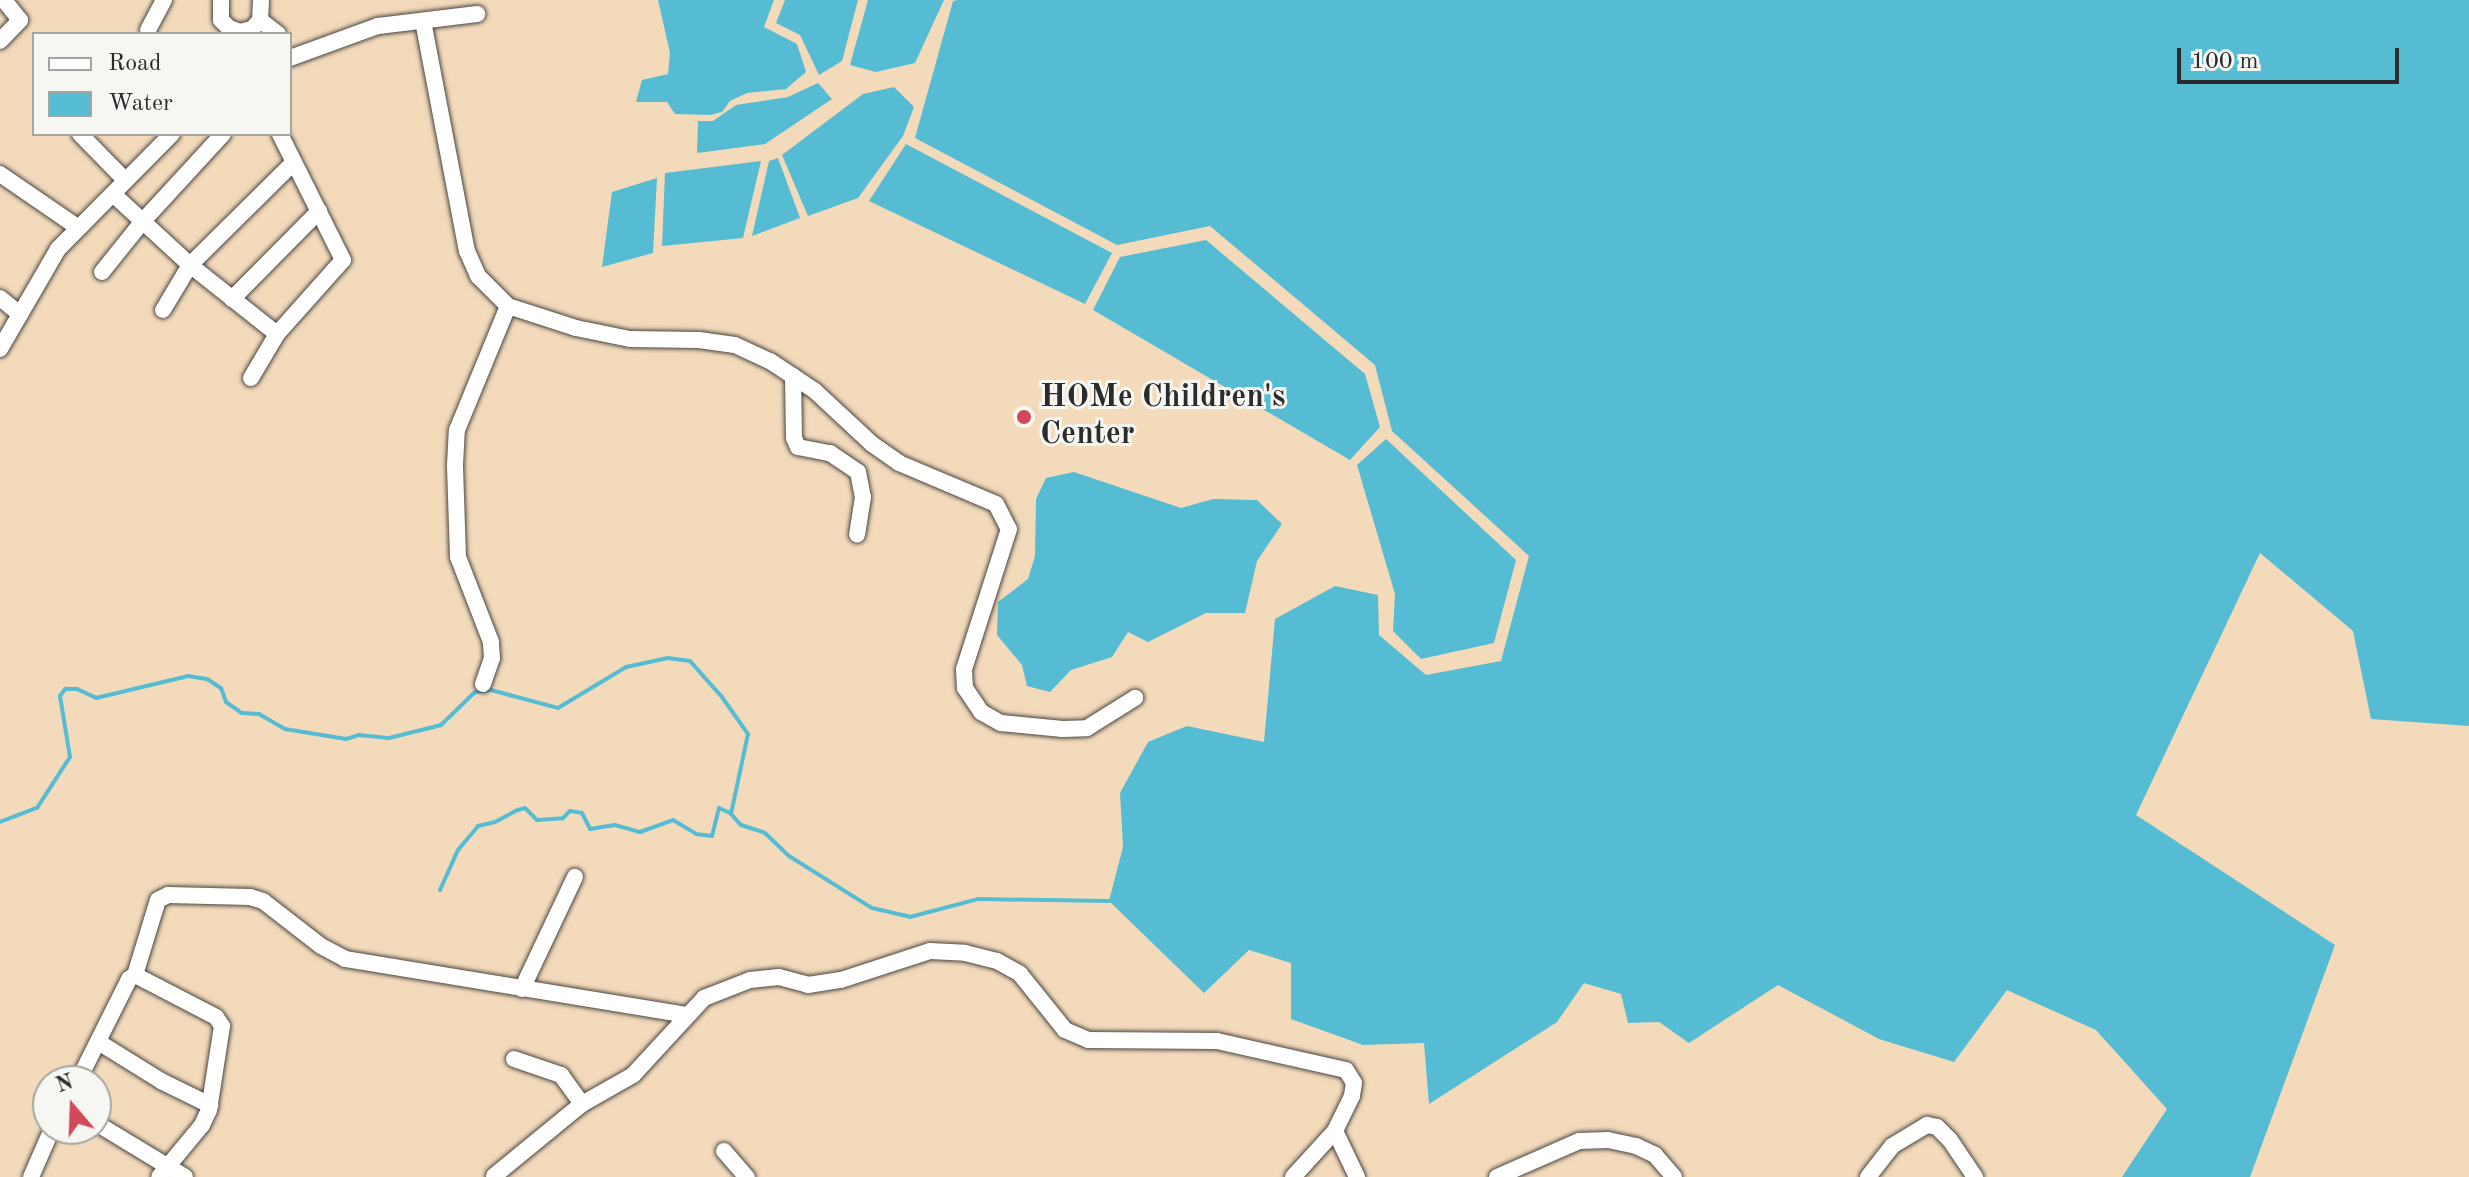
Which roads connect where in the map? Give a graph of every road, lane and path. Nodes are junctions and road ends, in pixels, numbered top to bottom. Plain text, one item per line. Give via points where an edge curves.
1 (4, 0) edge
2 (164, 0) edge
3 (221, 0) edge
4 (261, 0) edge
5 (477, 14) dead end
6 (260, 20) junction
7 (423, 21) junction
8 (148, 30) dead end
9 (275, 32) edge
10 (0, 41) edge
11 (294, 51) edge
12 (82, 136) edge
13 (170, 136) edge
14 (221, 136) edge
15 (281, 136) edge
16 (294, 162) junction
17 (0, 174) edge
18 (125, 180) junction
19 (113, 194) junction
20 (319, 211) junction
21 (143, 221) junction
22 (77, 227) junction
23 (190, 265) junction
24 (102, 272) dead end
25 (0, 298) edge
26 (232, 299) junction
27 (508, 306) junction
28 (163, 310) dead end
29 (20, 314) junction
30 (277, 334) junction
31 (0, 349) edge
32 (793, 376) junction
33 (251, 378) dead end
34 (857, 535) dead end
35 (483, 684) dead end
36 (1135, 698) dead end
37 (575, 877) dead end
38 (135, 975) junction
39 (522, 989) junction
40 (687, 1015) junction
41 (100, 1043) junction
42 (514, 1059) dead end
43 (87, 1065) edge
44 (582, 1104) junction
45 (210, 1105) junction
46 (1335, 1131) junction
47 (112, 1135) edge
48 (45, 1145) edge
49 (724, 1151) dead end
50 (32, 1172) edge
51 (164, 1172) edge
52 (494, 1176) edge
53 (185, 1177) edge
54 (747, 1177) edge
55 (1293, 1177) edge
56 (1357, 1177) edge
57 (1497, 1177) edge
58 (1674, 1177) edge
59 (1868, 1177) edge
60 (1975, 1177) edge

1 - 10 street via 20,20
2 - 8 street
3 - 6 street via 221,20 229,28 252,29
4 - 6 street
5 - 7 street
6 - 9 street
7 - 11 street via 378,26
7 - 27 street via 467,251 478,276
12 - 18 street
13 - 18 street
14 - 21 street
15 - 16 street
16 - 20 street
16 - 23 street
17 - 22 street
18 - 19 street
19 - 21 street
19 - 22 street
20 - 26 street
20 - 30 street via 343,260
21 - 23 street
21 - 24 street
22 - 29 street via 39,277
23 - 26 street
23 - 28 street
25 - 29 street
26 - 30 street
27 - 32 street via 630,339 735,345
27 - 35 street via 457,430 458,557 491,642
29 - 31 street
30 - 33 street
32 - 34 street via 798,447 844,460 863,484
32 - 36 street via 899,463 987,498 1004,515 1009,529 964,669 965,688 981,712 1001,723 1087,728
37 - 39 street
38 - 39 street via 158,900 196,895 263,901 345,959
38 - 41 street
38 - 45 street via 220,1021
39 - 40 street
40 - 44 street via 633,1075
40 - 46 street via 704,998 750,980 779,977 808,985 841,980 930,951 965,953 1020,974 1065,1030 1088,1040 1217,1041 1346,1070 1354,1083 1352,1096
41 - 43 street
41 - 45 street
42 - 44 street via 561,1075
44 - 52 street
45 - 51 street via 202,1125
46 - 55 street
46 - 56 street
47 - 51 street
48 - 50 street
49 - 54 street
51 - 53 street
57 - 58 street via 1579,1141 1608,1140 1655,1155
59 - 60 street via 1892,1146 1927,1125 1950,1140

